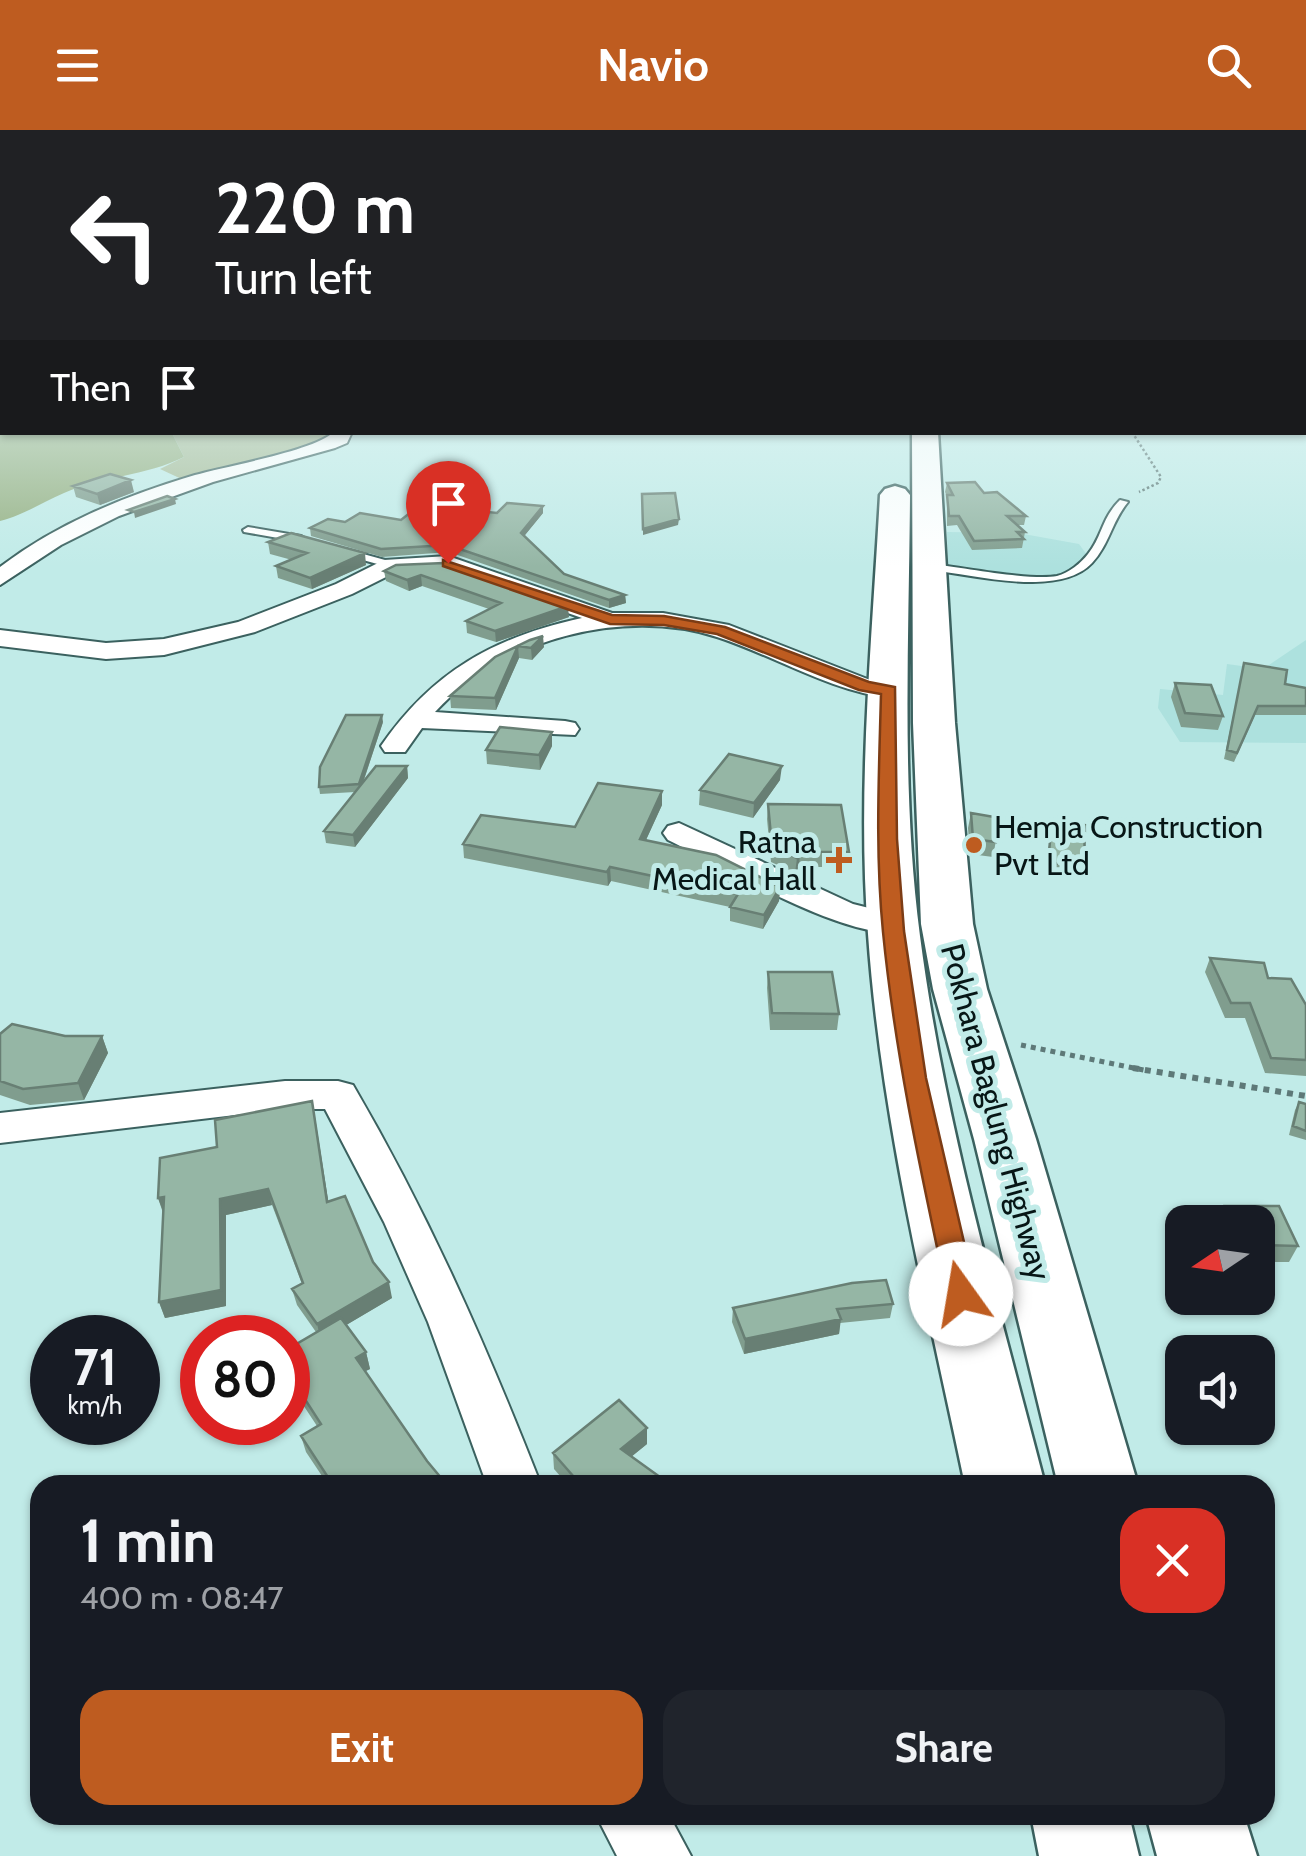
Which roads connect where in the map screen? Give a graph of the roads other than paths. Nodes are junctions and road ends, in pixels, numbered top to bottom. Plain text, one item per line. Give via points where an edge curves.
1 (342, 435) edge
2 (896, 435) edge
3 (926, 435) edge
4 (1124, 502) road end
5 (248, 530) dead end
6 (316, 544) edge
7 (335, 549) edge
8 (392, 565) junction
9 (931, 567) junction
10 (0, 578) edge
11 (610, 620) junction
12 (0, 638) edge
13 (890, 690) junction
14 (414, 719) junction
15 (565, 729) dead end
16 (394, 746) dead end
17 (679, 833) dead end
18 (894, 924) junction
19 (0, 1128) edge
20 (510, 1475) edge
21 (1003, 1475) edge
22 (1095, 1475) edge
23 (636, 1825) edge
24 (1082, 1825) edge
25 (1198, 1825) edge
26 (656, 1856) edge
27 (1089, 1856) edge
28 (1207, 1856) edge

1 - 10 street via 314,450 233,470 77,525
2 - 13 highway, Pokhara Baglung Highway
3 - 9 highway, Pokhara Baglung Highway
4 - 9 lane via 1110,516 1099,548 1062,578
5 - 6 lane
7 - 8 lane
8 - 11 street via 461,566
8 - 12 street via 246,627 184,644 106,652
9 - 22 highway, Pokhara Baglung Highway via 947,924
11 - 13 street via 697,624
11 - 14 street via 498,650
13 - 18 highway, Pokhara Baglung Highway via 887,839
14 - 15 street
14 - 16 street
17 - 18 street via 842,912
18 - 21 highway, Pokhara Baglung Highway via 914,1078
19 - 20 street via 286,1095 338,1095 407,1222
23 - 26 street
24 - 27 highway
25 - 28 highway

